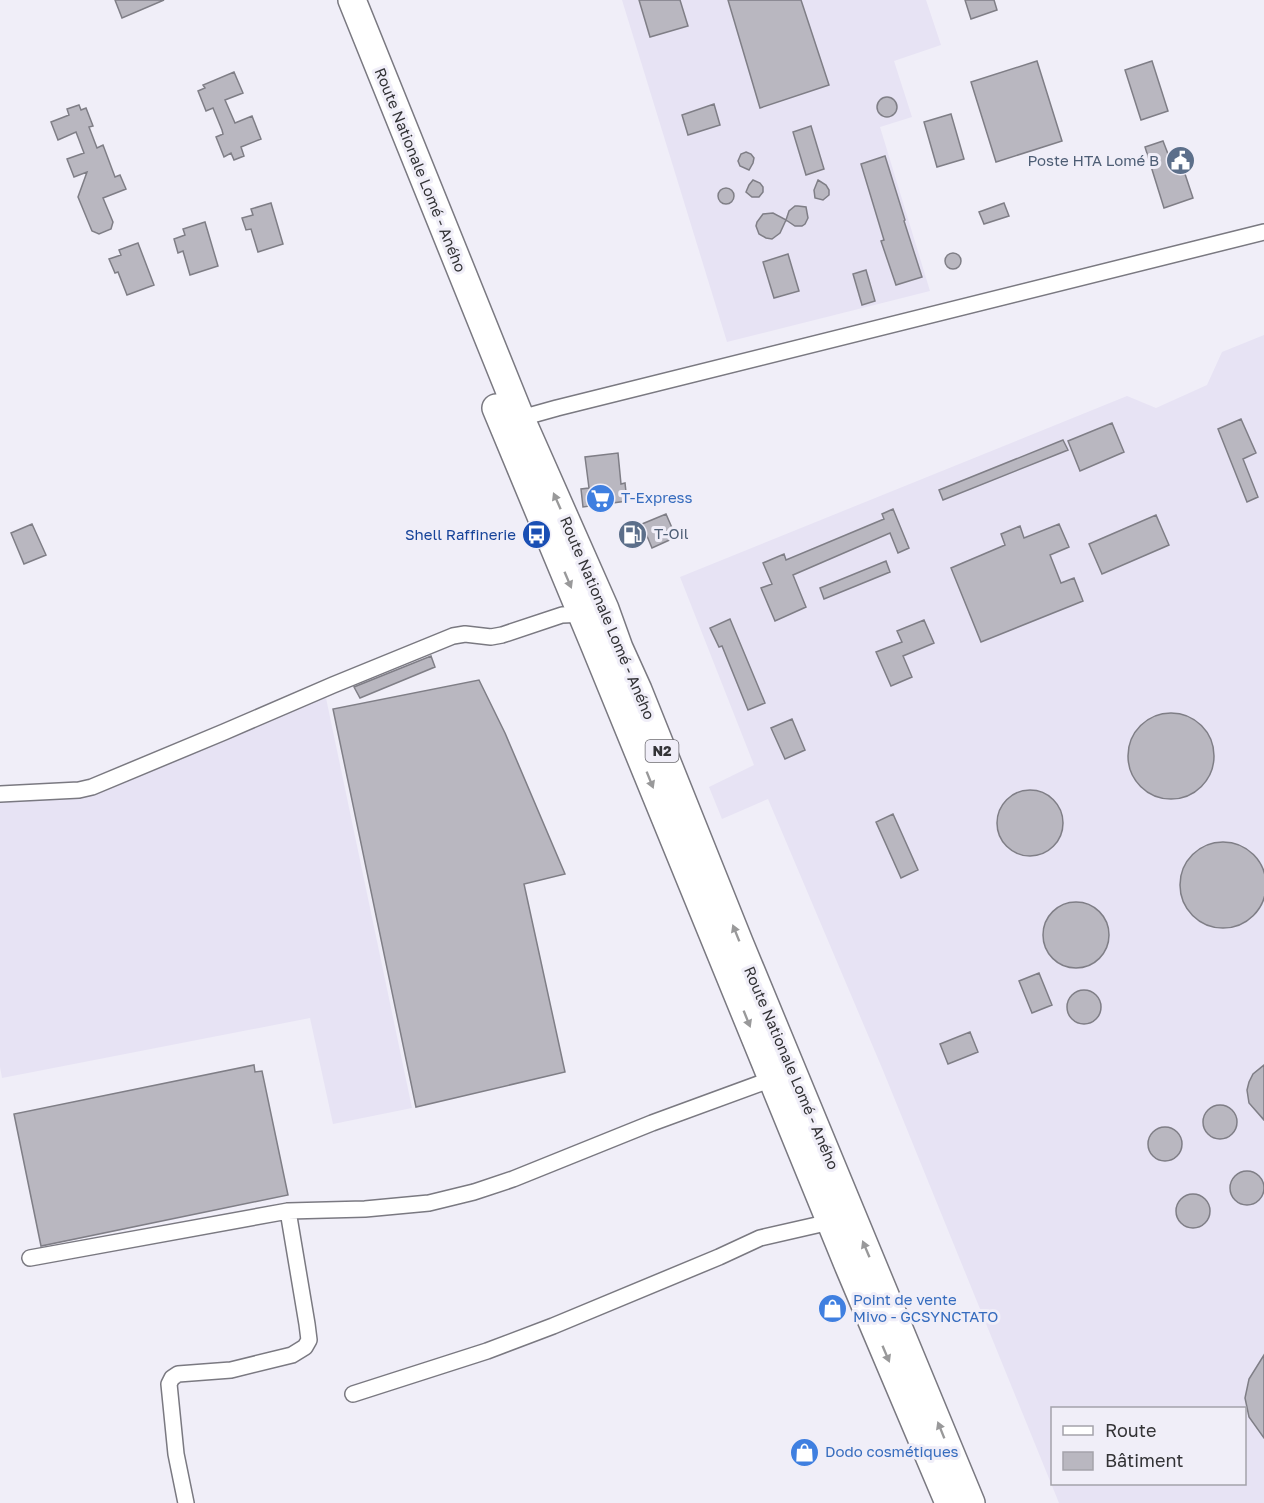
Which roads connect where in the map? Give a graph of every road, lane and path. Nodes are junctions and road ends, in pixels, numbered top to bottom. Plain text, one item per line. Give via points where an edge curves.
1 (333, 0) edge
2 (352, 0) edge
3 (1264, 232) edge
4 (512, 421) junction
5 (593, 612) junction
6 (0, 794) edge
7 (772, 1079) junction
8 (288, 1211) junction
9 (830, 1222) junction
10 (30, 1258) dead end
11 (353, 1394) dead end
12 (186, 1503) edge
13 (949, 1503) edge
14 (971, 1503) edge

1 - 4 highway, Route Nationale Lomé - Aného / N2
2 - 4 highway, Route Nationale Lomé - Aného / N2
3 - 4 street
4 - 5 highway, Route Nationale Lomé - Aného / N2
5 - 6 street via 562,615 492,637 453,636 92,787
5 -> 7 highway, Route Nationale Lomé - Aného / N2
14 -> 5 highway, Route Nationale Lomé - Aného / N2 via 619,648
7 - 8 street via 474,1192 429,1203
7 - 9 highway, Route Nationale Lomé - Aného / N2
8 - 10 street
8 - 12 street via 309,1340 292,1355 231,1370 178,1374 172,1378 169,1384 176,1454
9 - 11 street via 760,1238 553,1326
9 -> 13 highway, Route Nationale Lomé - Aného / N2

